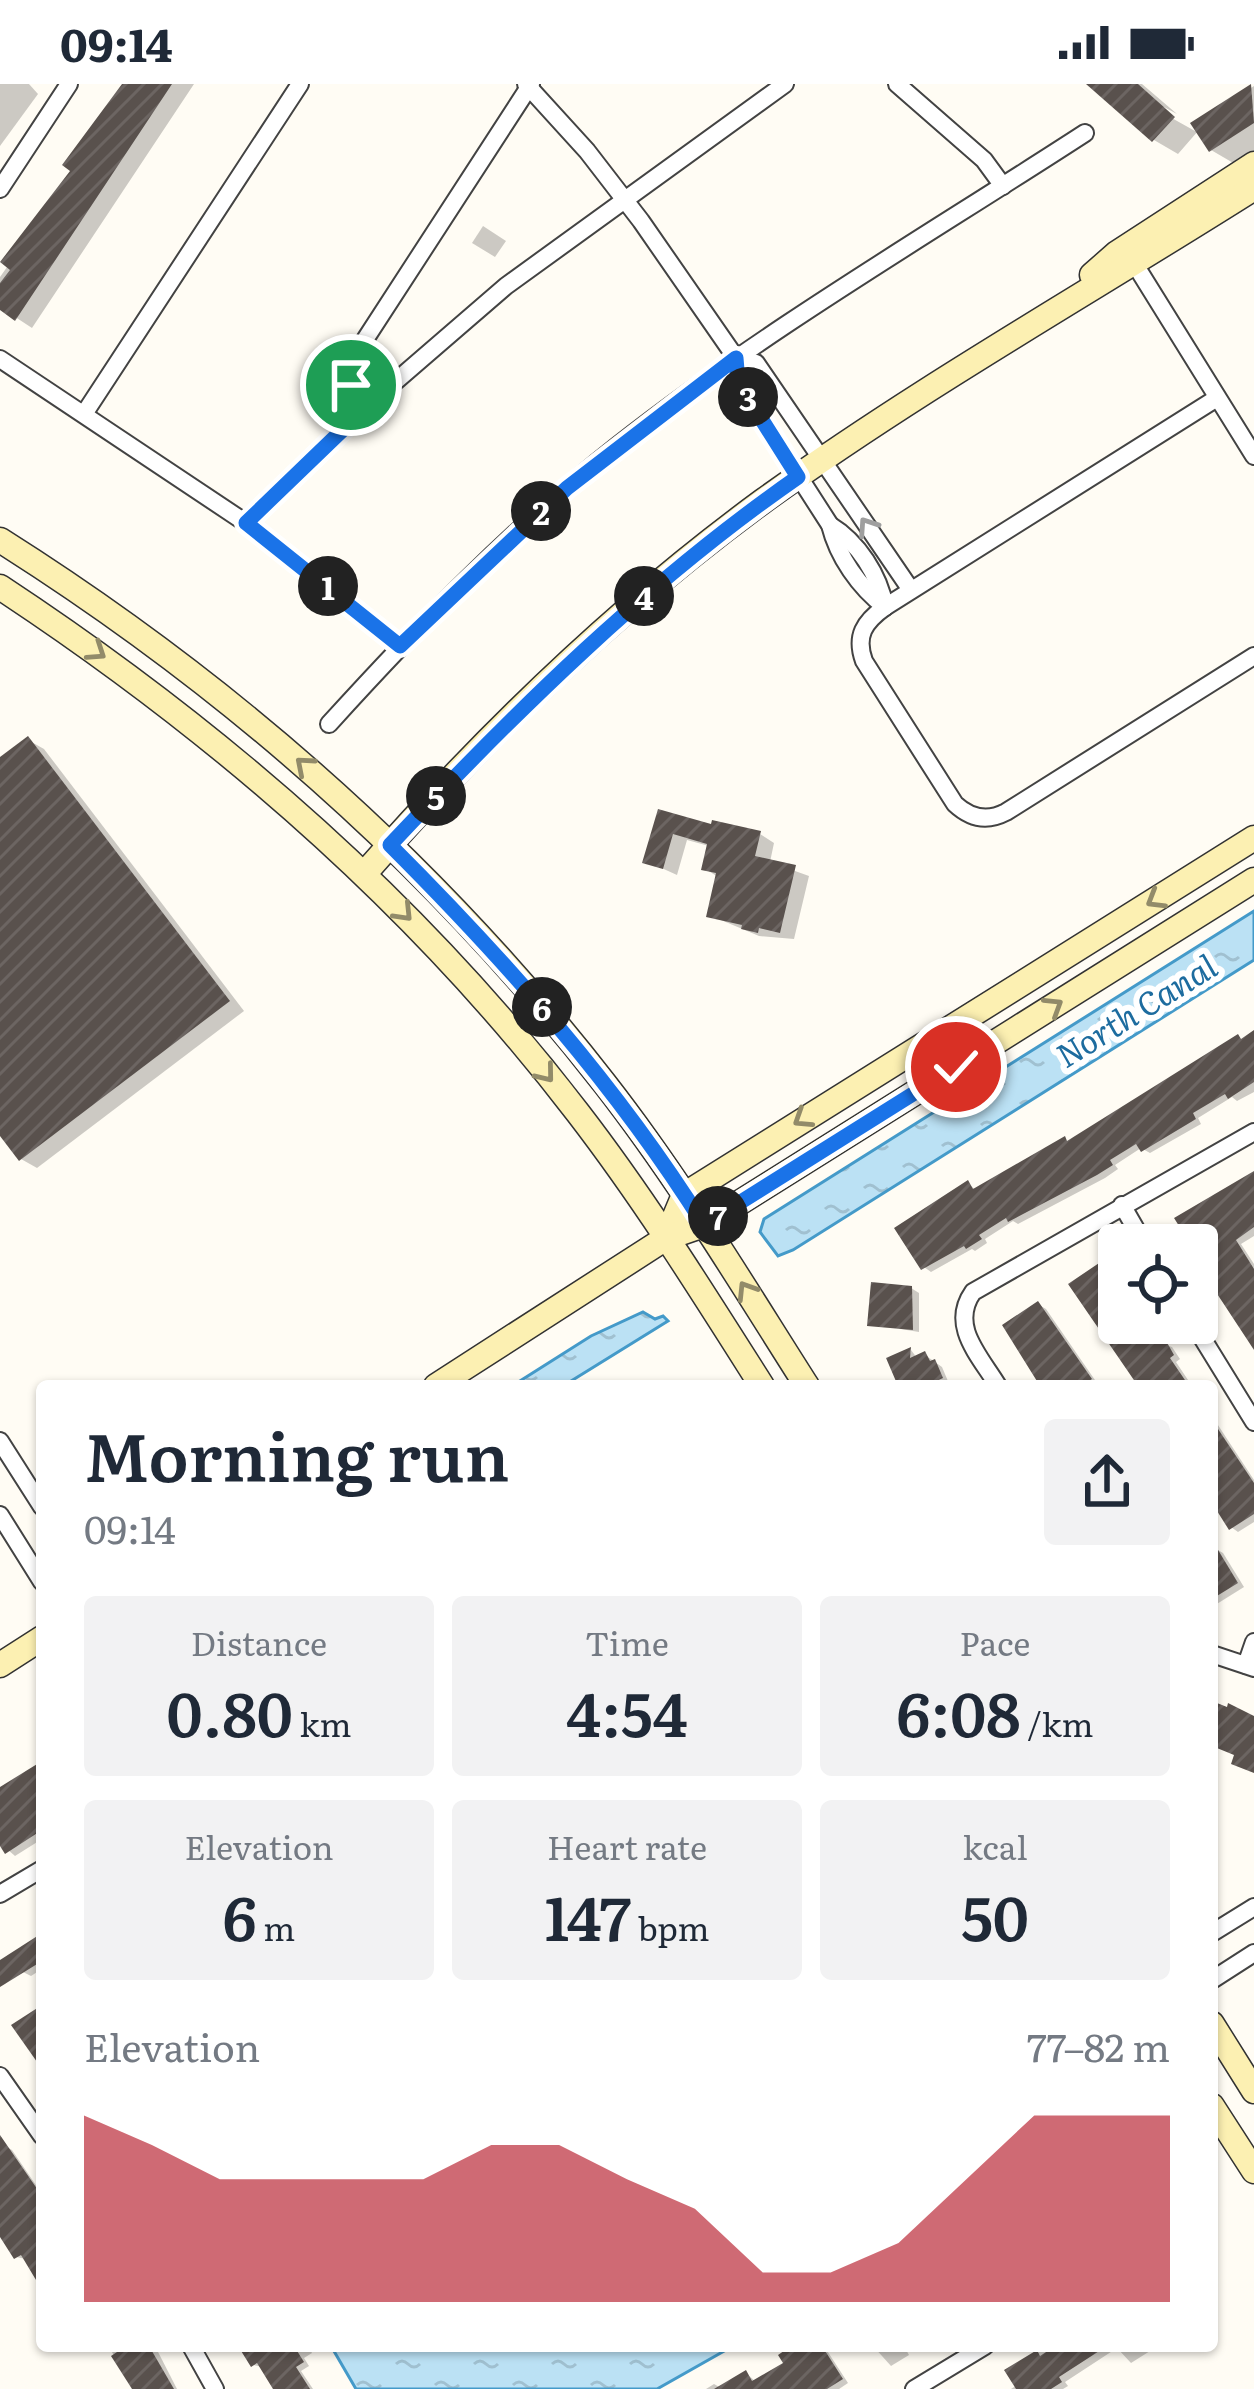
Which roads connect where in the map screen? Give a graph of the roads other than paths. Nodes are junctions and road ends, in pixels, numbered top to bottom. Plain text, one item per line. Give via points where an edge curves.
1 (69, 84) edge
2 (300, 84) edge
3 (759, 84) edge
4 (785, 84) edge
5 (897, 84) edge
6 (529, 85) edge
7 (750, 109) junction
8 (1085, 133) dead end
9 (1254, 164) edge
10 (1003, 186) junction
11 (1254, 188) edge
12 (0, 189) edge
13 (625, 198) junction
14 (1130, 256) junction
15 (736, 358) junction
16 (0, 359) edge
17 (778, 394) junction
18 (1217, 398) junction
19 (756, 409) junction
20 (84, 414) junction
21 (357, 416) junction
22 (1254, 456) edge
23 (823, 460) junction
24 (798, 477) junction
25 (246, 523) junction
26 (0, 540) edge
27 (0, 587) edge
28 (911, 590) junction
29 (885, 607) junction
30 (400, 646) junction
31 (1254, 656) edge
32 (328, 724) dead end
33 (1254, 838) edge
34 (390, 845) junction
35 (365, 873) junction
36 (1254, 880) edge
37 (1254, 1132) edge
38 (684, 1195) junction
39 (1122, 1205) junction
40 (1133, 1224) edge
41 (704, 1225) junction
42 (666, 1238) junction
43 (1205, 1344) edge
44 (445, 1380) edge
45 (758, 1380) edge
46 (803, 1380) edge
47 (994, 1380) edge
48 (1254, 1422) edge
49 (0, 1441) edge
50 (36, 1498) edge
51 (0, 1515) edge
52 (36, 1572) edge
53 (36, 1642) edge
54 (1254, 1642) edge
55 (1218, 1656) edge
56 (0, 1665) edge
57 (1250, 1666) edge
58 (36, 1873) edge
59 (0, 1894) edge
60 (1254, 1907) edge
61 (1218, 1929) edge
62 (1254, 1953) edge
63 (1218, 1976) edge
64 (1218, 2034) edge
65 (0, 2076) edge
66 (1254, 2091) edge
67 (1218, 2115) edge
68 (36, 2127) edge
69 (1254, 2171) edge
70 (194, 2352) edge
71 (957, 2353) edge
72 (215, 2389) edge
73 (914, 2389) edge

1 - 12 street
2 - 20 street
3 - 7 street
4 - 7 street
5 - 10 street
6 - 13 street
6 - 21 street via 354,357
7 - 13 street
8 - 10 street
9 - 14 street
10 - 15 street
11 - 14 street
13 - 15 street
13 - 21 street via 506,286
14 - 18 street
14 - 23 street
15 - 17 street via 756,363
15 - 19 street via 738,382
15 - 30 street via 583,475
16 - 20 street
17 - 19 street
17 - 23 street
18 - 22 street
18 - 28 street
19 - 24 street
20 - 25 street
21 - 25 street
23 - 24 street
28 -> 23 street
24 - 29 street via 867,594
24 - 34 street via 632,606
25 - 30 street
34 -> 26 street via 224,698
27 -> 35 street via 170,705
28 - 29 street
29 - 31 street via 861,634 864,661 955,804 979,818 1006,812
30 - 32 street
33 -> 38 street
34 - 35 street
34 - 38 street via 557,1024
35 -> 42 street via 526,1049
41 -> 36 street
37 - 39 street
38 - 41 street
38 - 42 street
39 - 40 street
39 - 47 street via 979,1287 963,1312 964,1331
41 - 42 street
46 -> 41 street
42 - 44 street
42 - 45 street
43 - 48 street
49 - 50 street
51 - 52 street
53 - 56 street
54 - 57 street
55 - 57 street
58 - 59 street
60 - 61 street
62 - 63 street
64 - 66 street
65 - 68 street
67 - 69 street
70 - 72 street
71 - 73 street

